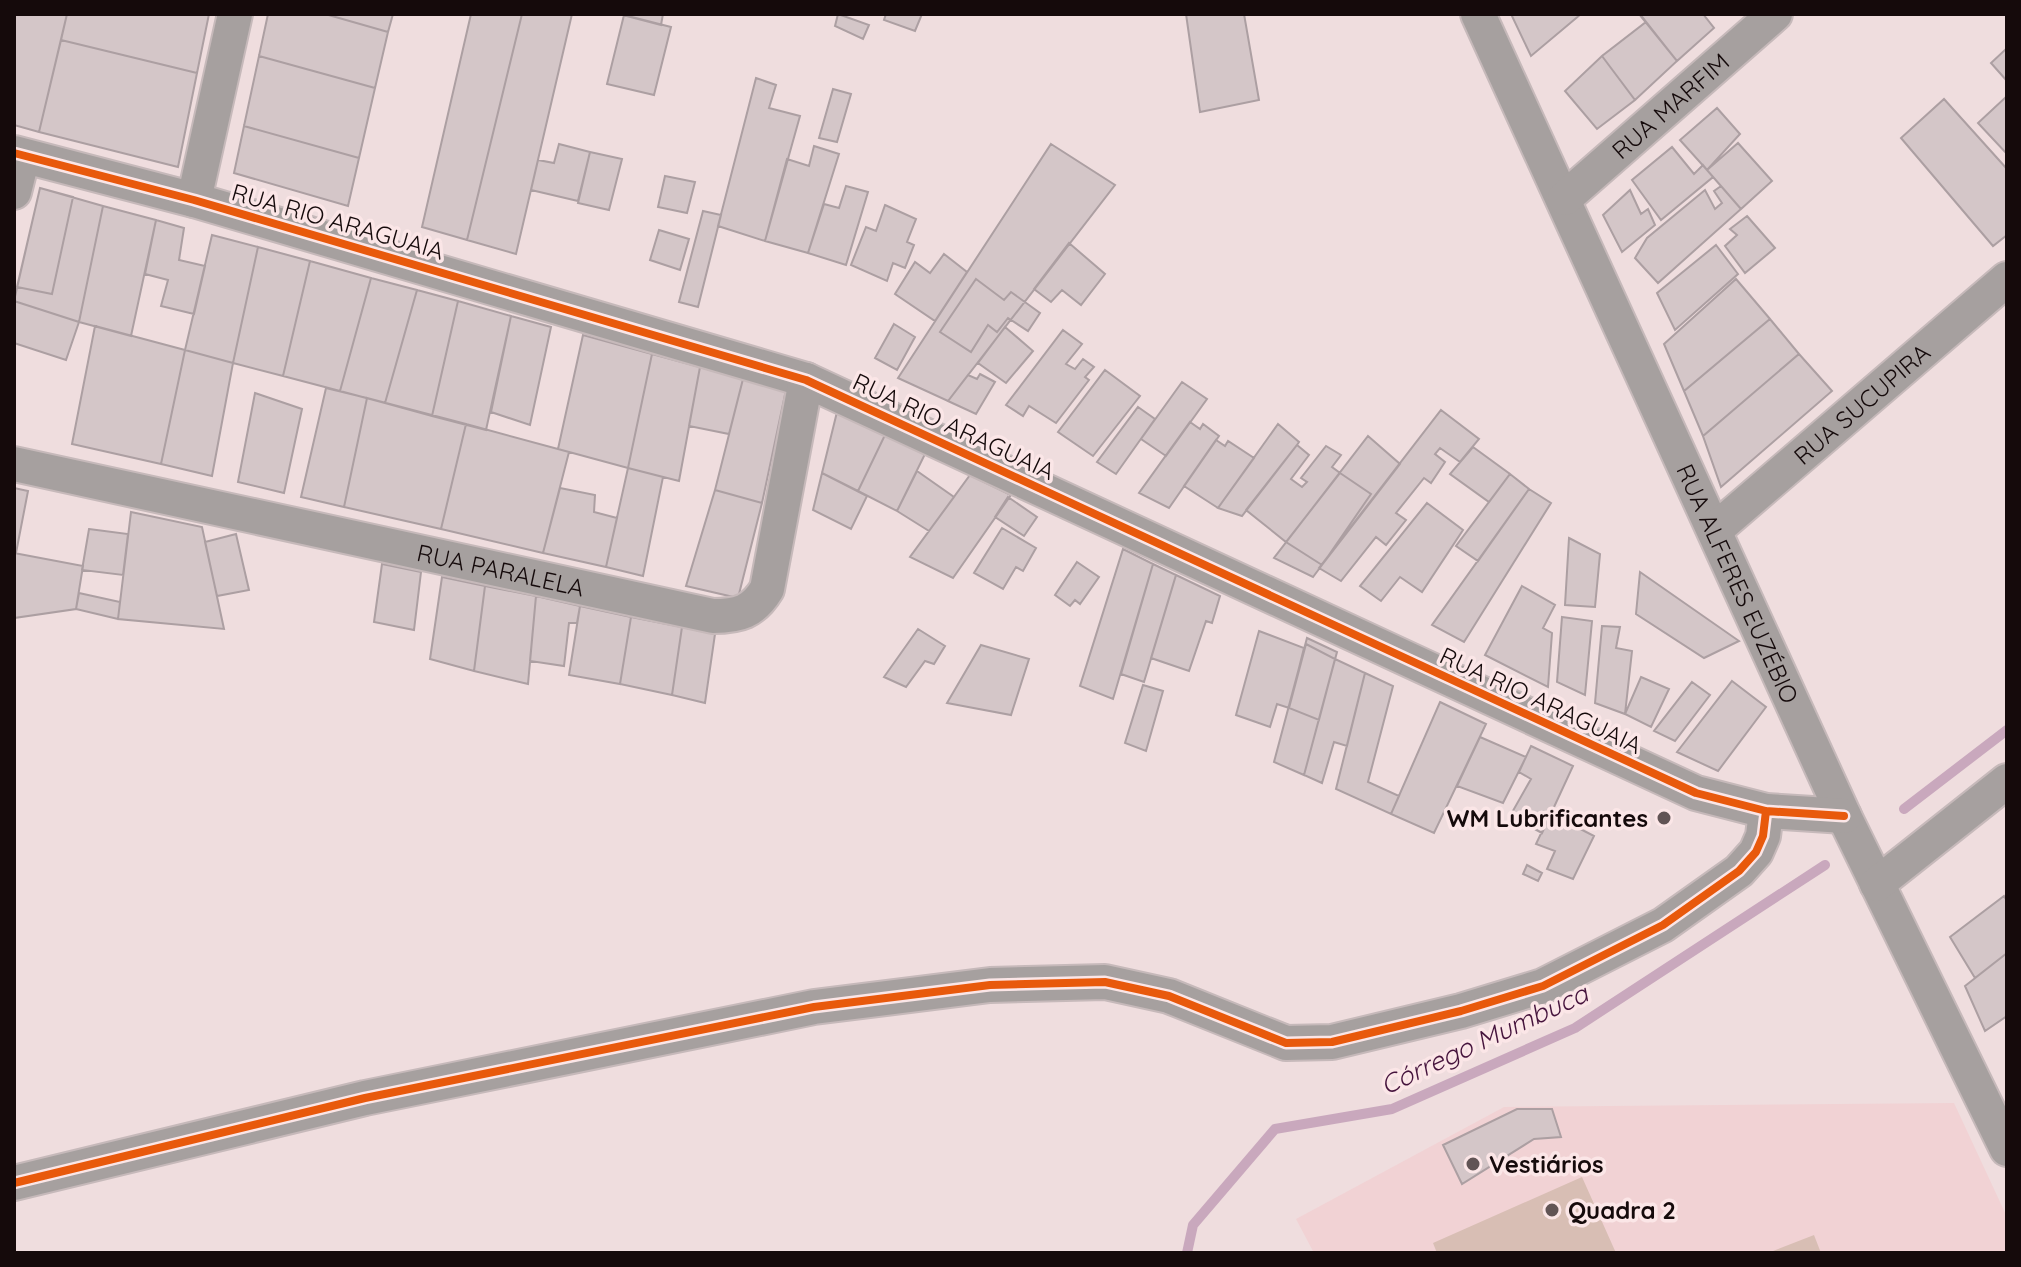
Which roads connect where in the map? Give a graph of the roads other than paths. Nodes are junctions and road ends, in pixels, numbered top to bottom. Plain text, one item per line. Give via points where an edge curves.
1 (235, 14) edge
2 (1478, 14) edge
3 (1775, 14) edge
4 (18, 154) edge
5 (14, 192) edge
6 (1565, 198) junction
7 (194, 200) junction
8 (2007, 279) edge
9 (806, 380) junction
10 (14, 464) edge
11 (1716, 529) junction
12 (2007, 781) edge
13 (1766, 811) junction
14 (1844, 816) junction
15 (1877, 884) junction
16 (1997, 1104) edge
17 (2007, 1149) edge
18 (14, 1183) edge

1 - 7 street
2 - 6 street, RUA ALFERES EUZÉBIO
3 - 6 street, RUA MARFIM
4 - 5 street
4 - 7 street, RUA RIO ARAGUAIA
6 - 11 street, RUA ALFERES EUZÉBIO
7 - 9 street, RUA RIO ARAGUAIA
8 - 11 street, RUA SUCUPIRA
9 - 10 street, RUA PARALELA via 767,589 756,607 734,616 713,616
9 - 13 street, RUA RIO ARAGUAIA via 1696,793
11 - 14 street, RUA ALFERES EUZÉBIO
12 - 15 street
13 - 14 street, RUA RIO ARAGUAIA
13 - 18 street via 1756,852 1739,871 1663,925 1543,986 1332,1042 1286,1043 1169,996 1105,982 990,985 814,1007 365,1098
14 - 15 street, RUA ALFERES EUZÉBIO
15 - 16 street, RUA ALFERES EUZÉBIO
16 - 17 street, RUA ALFERES EUZÉBIO

